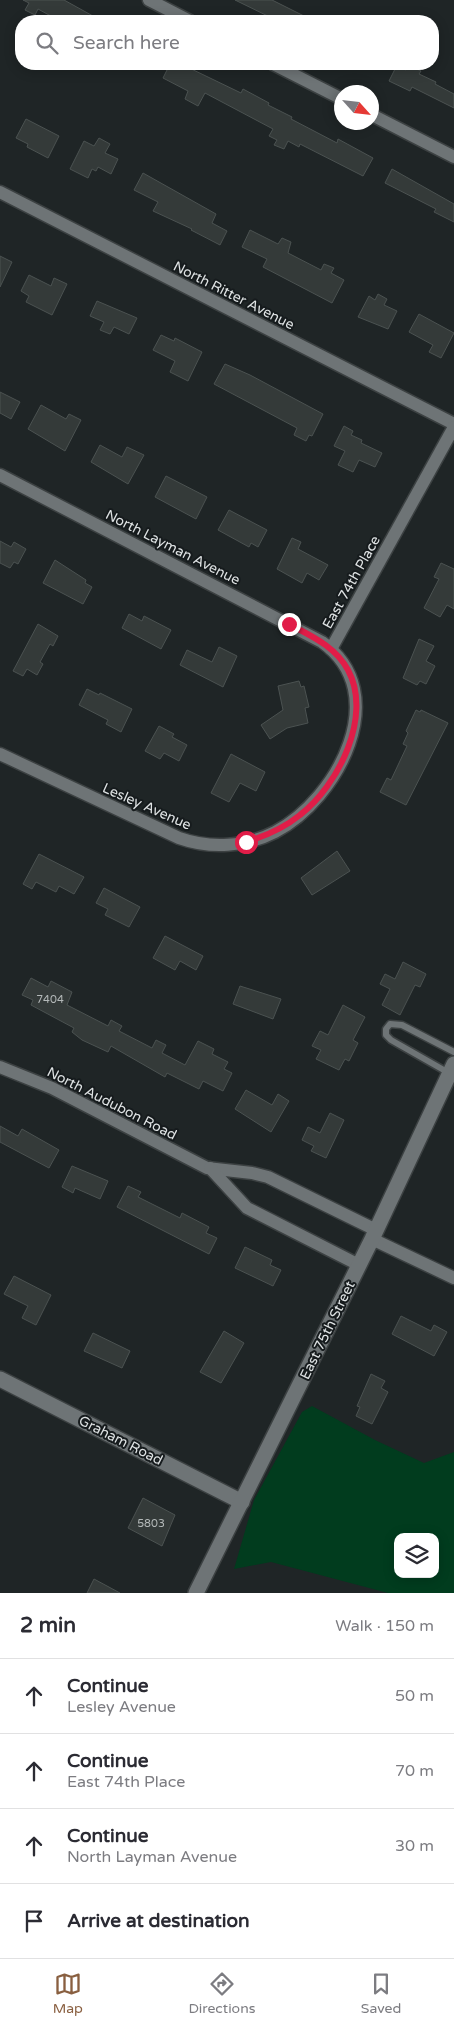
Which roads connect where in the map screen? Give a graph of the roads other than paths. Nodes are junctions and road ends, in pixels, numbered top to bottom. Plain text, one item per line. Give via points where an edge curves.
1 (149, 0) edge
2 (178, 15) edge
3 (285, 70) edge
4 (334, 95) edge
5 (379, 119) edge
6 (454, 157) edge
7 (0, 192) edge
8 (454, 426) edge
9 (0, 475) edge
10 (331, 649) junction
11 (0, 754) edge
12 (329, 782) joint
13 (454, 1052) edge
14 (0, 1067) edge
15 (452, 1069) edge
16 (210, 1168) junction
17 (374, 1235) junction
18 (359, 1265) junction
19 (454, 1278) edge
20 (0, 1379) edge
21 (242, 1502) junction
22 (196, 1593) edge

1 - 2 street
3 - 4 street
5 - 6 street
7 - 8 street, North Ritter Avenue
8 - 10 street, East 74th Place
9 - 10 street, North Layman Avenue via 297,628
10 - 12 street, East 74th Place via 348,670 357,714 349,743
11 - 12 street, Lesley Avenue via 168,834 209,845 246,842 275,832 301,815
13 - 15 lane via 402,1025 390,1024 386,1029 391,1040
14 - 16 street, North Audubon Road via 52,1088
15 - 17 street, East 75th Street
16 - 17 street, North Audubon Road via 268,1177
16 - 18 street, North Audubon Road via 247,1208
17 - 18 street, East 75th Street
17 - 19 street, North Audubon Road
18 - 21 street, East 75th Street
20 - 21 street, Graham Road
21 - 22 street, East 75th Street

